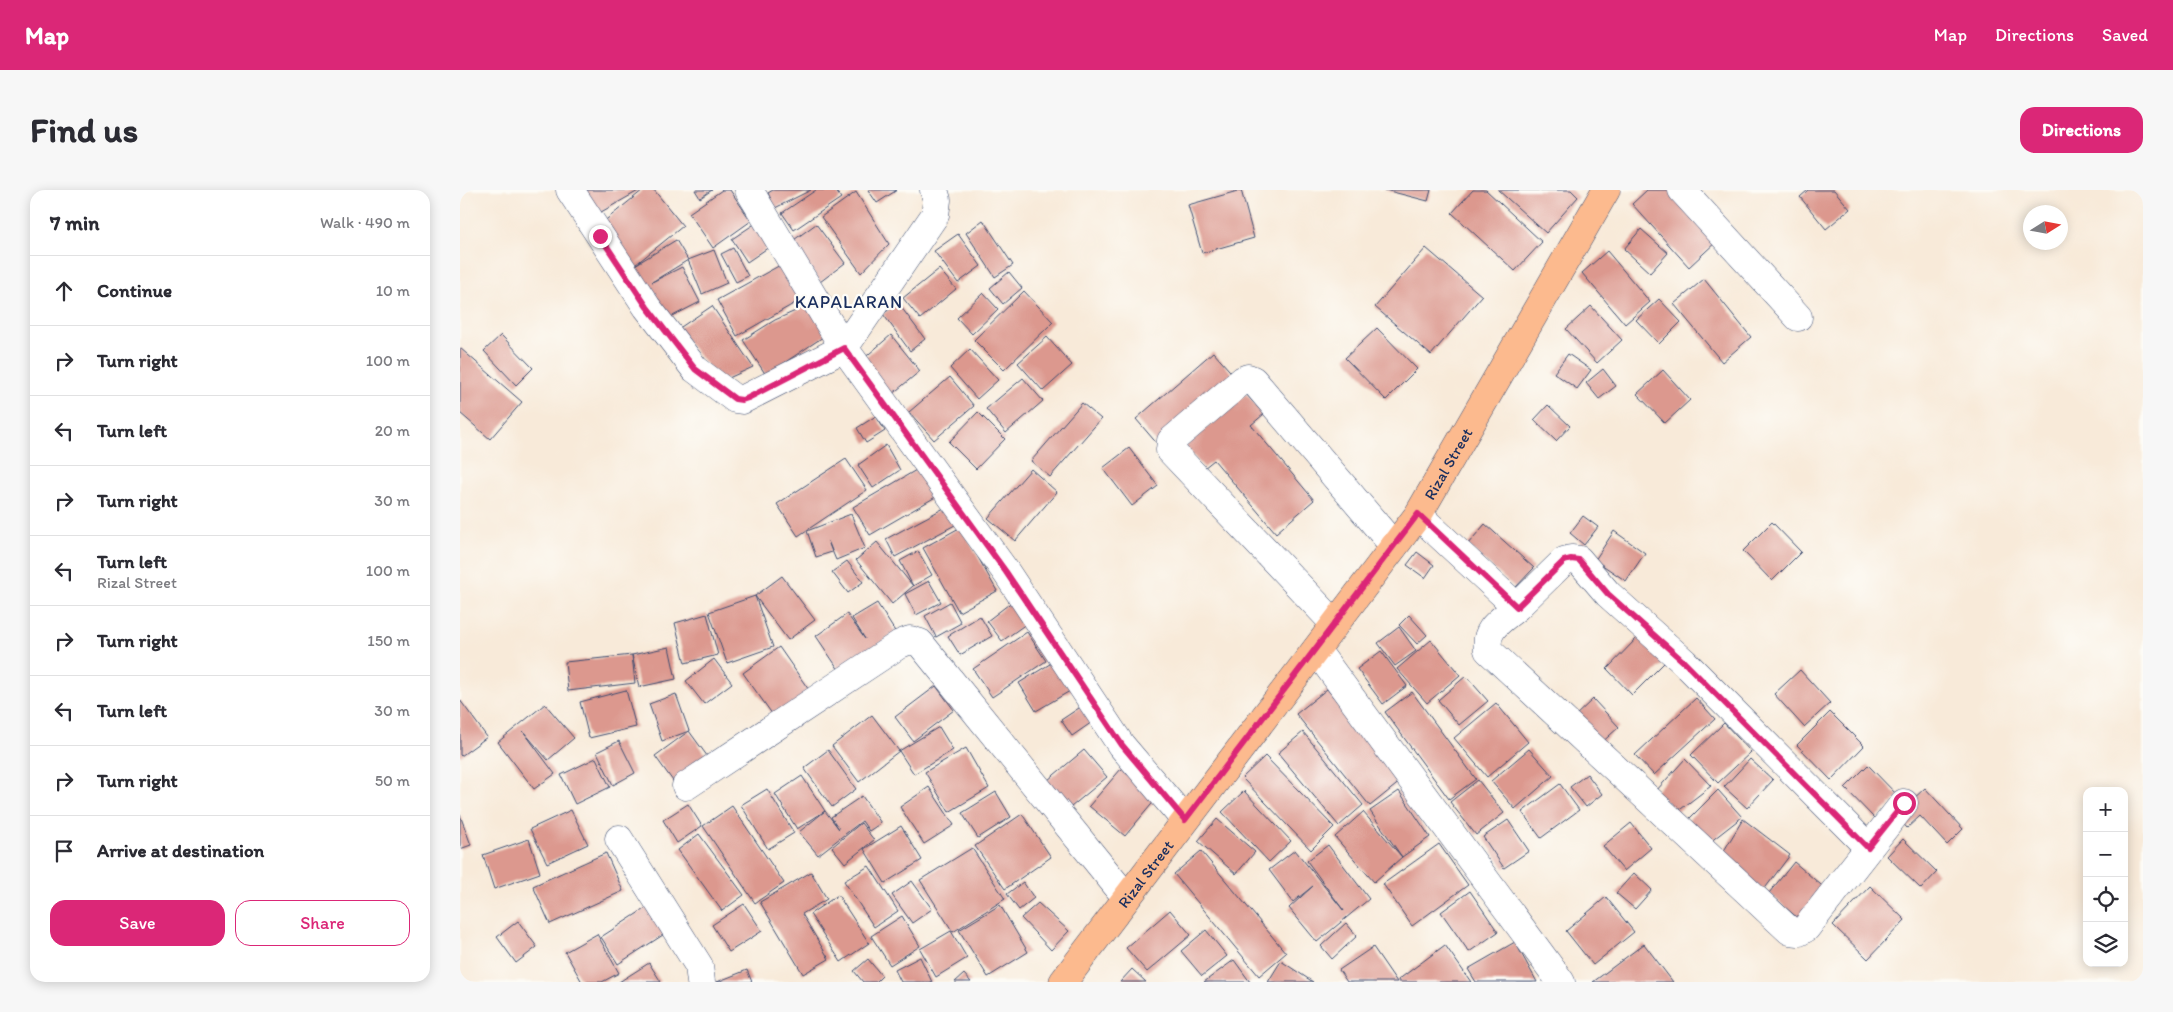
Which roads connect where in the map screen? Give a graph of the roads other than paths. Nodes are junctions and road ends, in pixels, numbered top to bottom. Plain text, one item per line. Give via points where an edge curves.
1 (570, 190) edge
2 (749, 190) edge
3 (934, 190) edge
4 (1606, 190) edge
5 (1682, 190) edge
6 (1798, 317) dead end
7 (844, 348) junction
8 (1418, 514) junction
9 (1394, 546) junction
10 (1517, 607) junction
11 (1335, 624) junction
12 (1316, 650) junction
13 (686, 786) dead end
14 (1904, 803) dead end
15 (1185, 820) junction
16 (619, 839) dead end
17 (1868, 848) junction
18 (1126, 897) junction
19 (701, 982) edge
20 (1063, 982) edge
21 (1561, 982) edge

1 - 7 street via 647,307 695,369 735,399 748,398
2 - 7 street
3 - 7 street via 938,200 935,215
4 - 8 main road, Rizal Street
5 - 6 street
7 - 15 street via 1006,572 1122,745
8 - 9 main road, Rizal Street
8 - 10 street
9 - 11 main road, Rizal Street
9 - 11 street via 1253,380 1243,380 1171,441 1170,450
10 - 17 street via 1564,561 1579,560 1608,594 1684,662
10 - 17 street via 1491,630 1486,639 1488,650 1790,931 1799,932 1806,928
11 - 12 main road, Rizal Street
12 - 15 main road, Rizal Street
12 - 21 street
13 - 18 street via 910,640 920,643
14 - 17 street
15 - 18 main road, Rizal Street
16 - 19 street via 699,966
18 - 20 main road, Rizal Street

